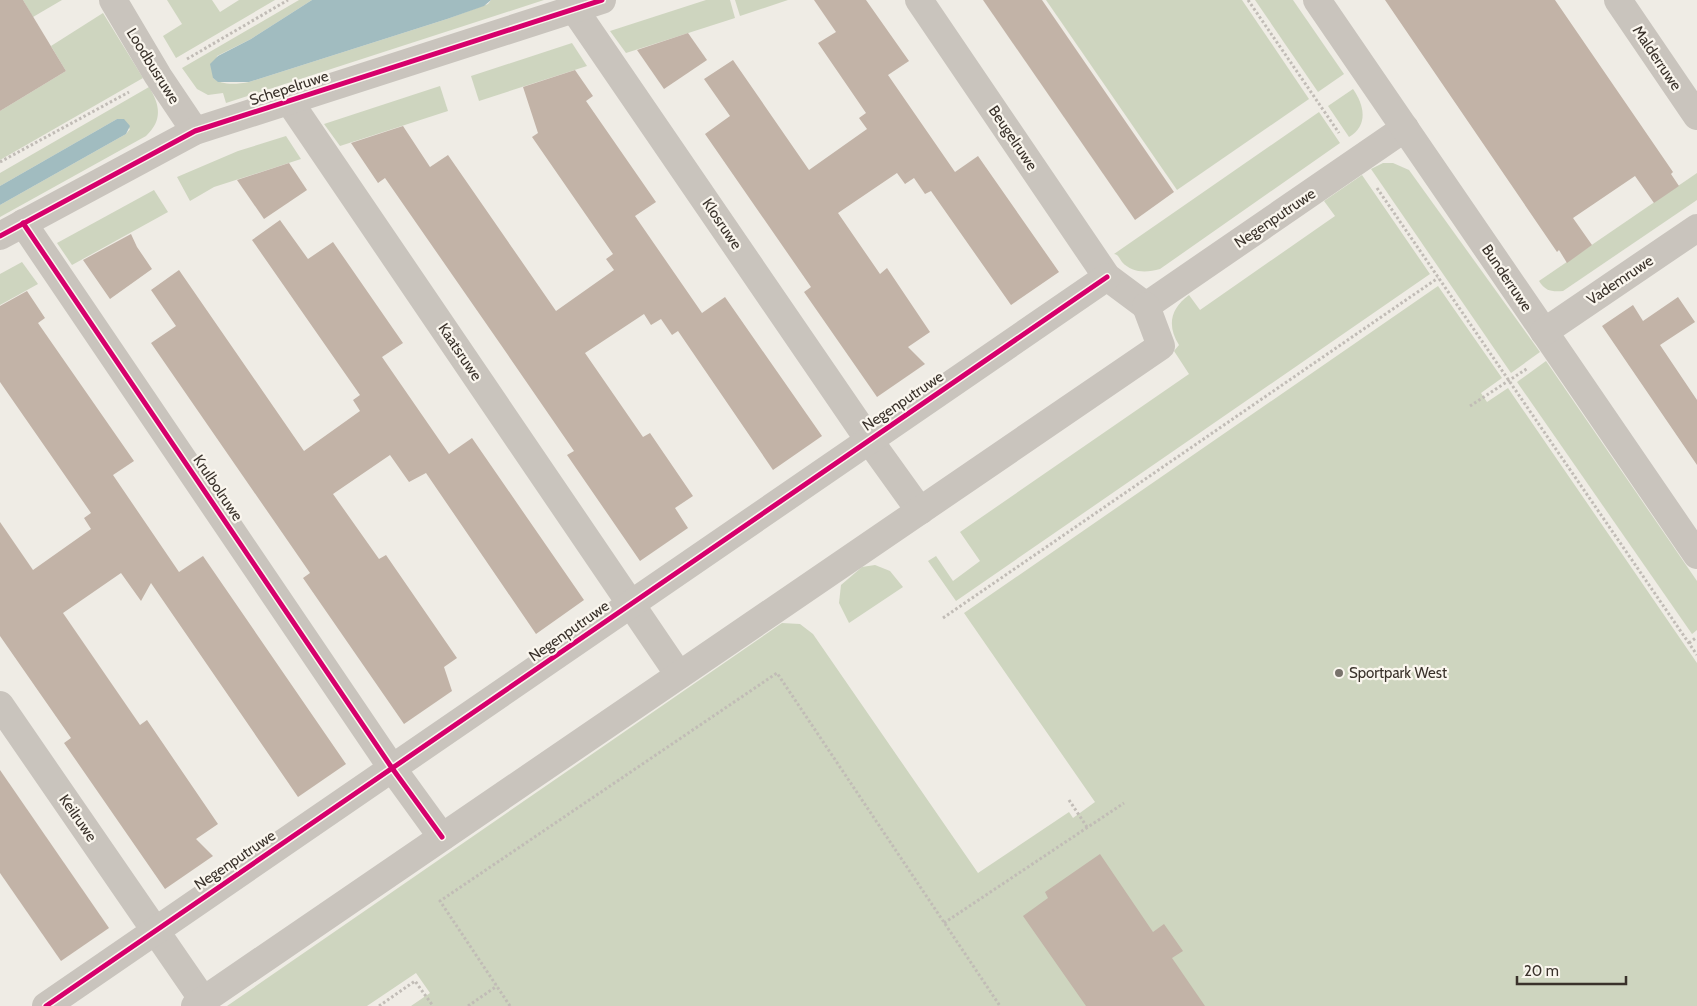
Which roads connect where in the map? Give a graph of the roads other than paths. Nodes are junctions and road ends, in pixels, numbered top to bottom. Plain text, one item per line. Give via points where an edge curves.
1 (113, 0) edge
2 (602, 0) edge
3 (919, 0) edge
4 (1317, 0) edge
5 (1618, 0) edge
6 (574, 9) junction
7 (289, 101) junction
8 (1697, 116) edge
9 (1405, 128) junction
10 (195, 131) junction
11 (1697, 228) edge
12 (11, 229) edge
13 (1107, 277) junction
14 (1146, 306) junction
15 (1550, 341) junction
16 (869, 440) junction
17 (920, 510) junction
18 (1697, 555) edge
19 (631, 604) junction
20 (679, 675) junction
21 (0, 705) edge
22 (392, 768) junction
23 (442, 837) junction
24 (156, 930) junction
25 (199, 1003) edge
26 (46, 1006) edge

1 - 10 street, Loodbusruwe
2 - 6 street, Schepelruwe
3 - 13 street, Beugelruwe
4 - 9 street, Bunderruwe
5 - 8 street, Malderruwe
6 - 7 street, Schepelruwe
6 - 16 street, Klosruwe
7 - 10 street, Schepelruwe
7 - 19 street, Kaatsruwe
9 - 14 street, Negenputruwe
9 - 15 street, Bunderruwe
10 - 12 street, Schepelruwe
11 - 15 street, Vademruwe
12 - 22 street, Krulbolruwe
13 - 14 street
13 - 16 street, Negenputruwe
14 - 17 street via 1160,346
15 - 18 street, Bunderruwe
16 - 17 street, Klosruwe
16 - 19 street, Negenputruwe
17 - 20 street
19 - 20 street, Kaatsruwe
19 - 22 street, Negenputruwe
20 - 23 street
21 - 24 street, Keilruwe
22 - 23 street, Krulbolruwe
22 - 24 street, Negenputruwe
23 - 25 street
24 - 25 street, Keilruwe
24 - 26 street, Negenputruwe

